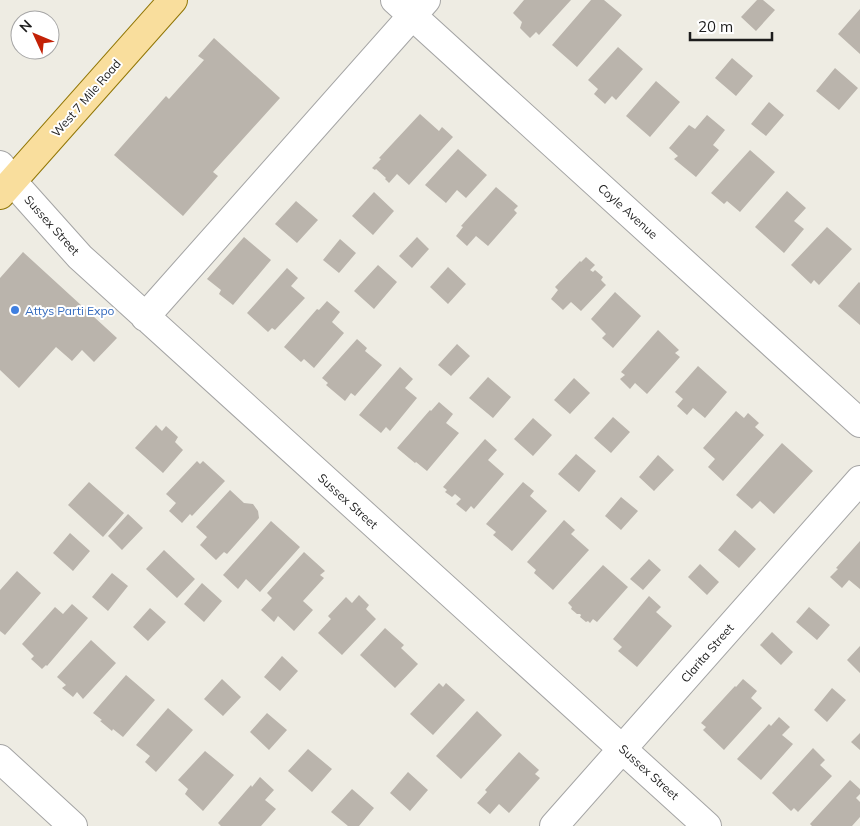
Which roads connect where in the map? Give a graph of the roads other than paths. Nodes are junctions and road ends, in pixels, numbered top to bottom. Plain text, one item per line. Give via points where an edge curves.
1 (173, 0) edge
2 (411, 5) edge
3 (4, 180) edge
4 (144, 317) junction
5 (860, 422) edge
6 (860, 480) edge
7 (622, 749) junction
8 (0, 759) edge
9 (73, 826) edge
10 (554, 826) edge
11 (707, 826) edge

1 - 3 main road, West 7 Mile Road
2 - 4 street
2 - 5 street, Coyle Avenue
3 - 4 street, Sussex Street
4 - 7 street, Sussex Street
6 - 7 street, Clarita Street
7 - 10 street, Clarita Street
7 - 11 street, Sussex Street
8 - 9 street

